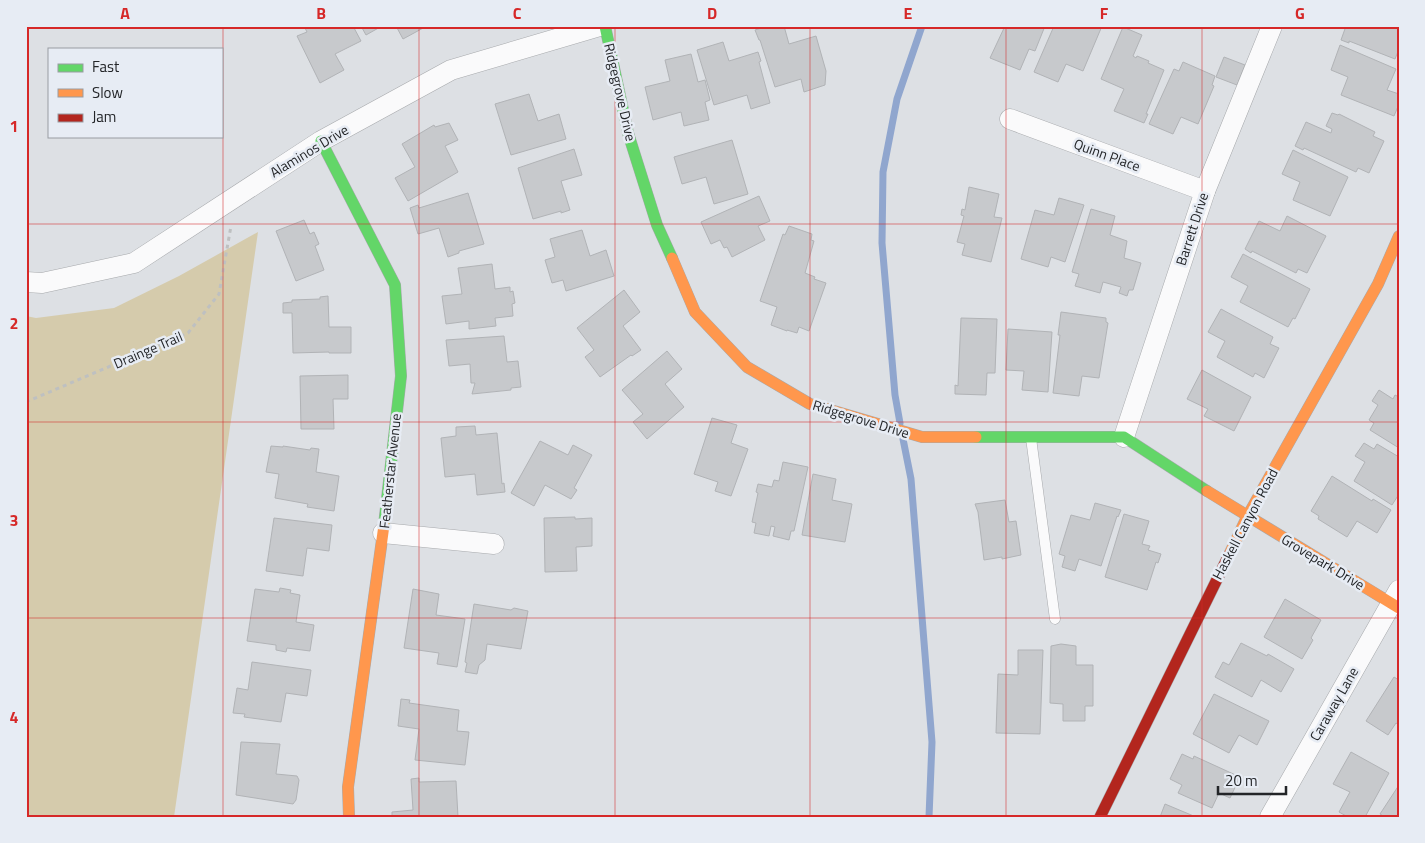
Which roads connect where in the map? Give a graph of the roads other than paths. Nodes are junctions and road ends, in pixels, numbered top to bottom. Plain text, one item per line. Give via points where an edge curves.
1 (600, 26) edge
2 (605, 26) edge
3 (1272, 26) edge
4 (1010, 119) dead end
5 (321, 141) junction
6 (1205, 191) junction
7 (1399, 236) edge
8 (26, 282) edge
9 (1031, 437) junction
10 (1124, 437) junction
11 (1247, 517) junction
12 (383, 533) junction
13 (494, 544) dead end
14 (1396, 601) edge
15 (1055, 619) dead end
16 (349, 817) edge
17 (1100, 817) edge
18 (1270, 817) edge

1 - 5 street, Alaminos Drive via 451,70
2 - 9 street, Ridgegrove Drive via 628,133 657,224 695,312 747,367 810,404 922,437
3 - 6 street, Barrett Drive
4 - 6 street, Quinn Place
5 - 8 street, Alaminos Drive via 134,263 42,283
5 - 12 street, Featherstar Avenue via 395,284 401,376
6 - 10 street, Barrett Drive
7 - 11 street, Haskell Canyon Road via 1378,284
9 - 10 street, Ridgegrove Drive
9 - 15 lane
10 - 11 street
11 - 14 street, Grovepark Drive
11 - 17 street, Haskell Canyon Road
12 - 13 street
12 - 16 street, Featherstar Avenue via 348,787
14 - 18 street, Caraway Lane

